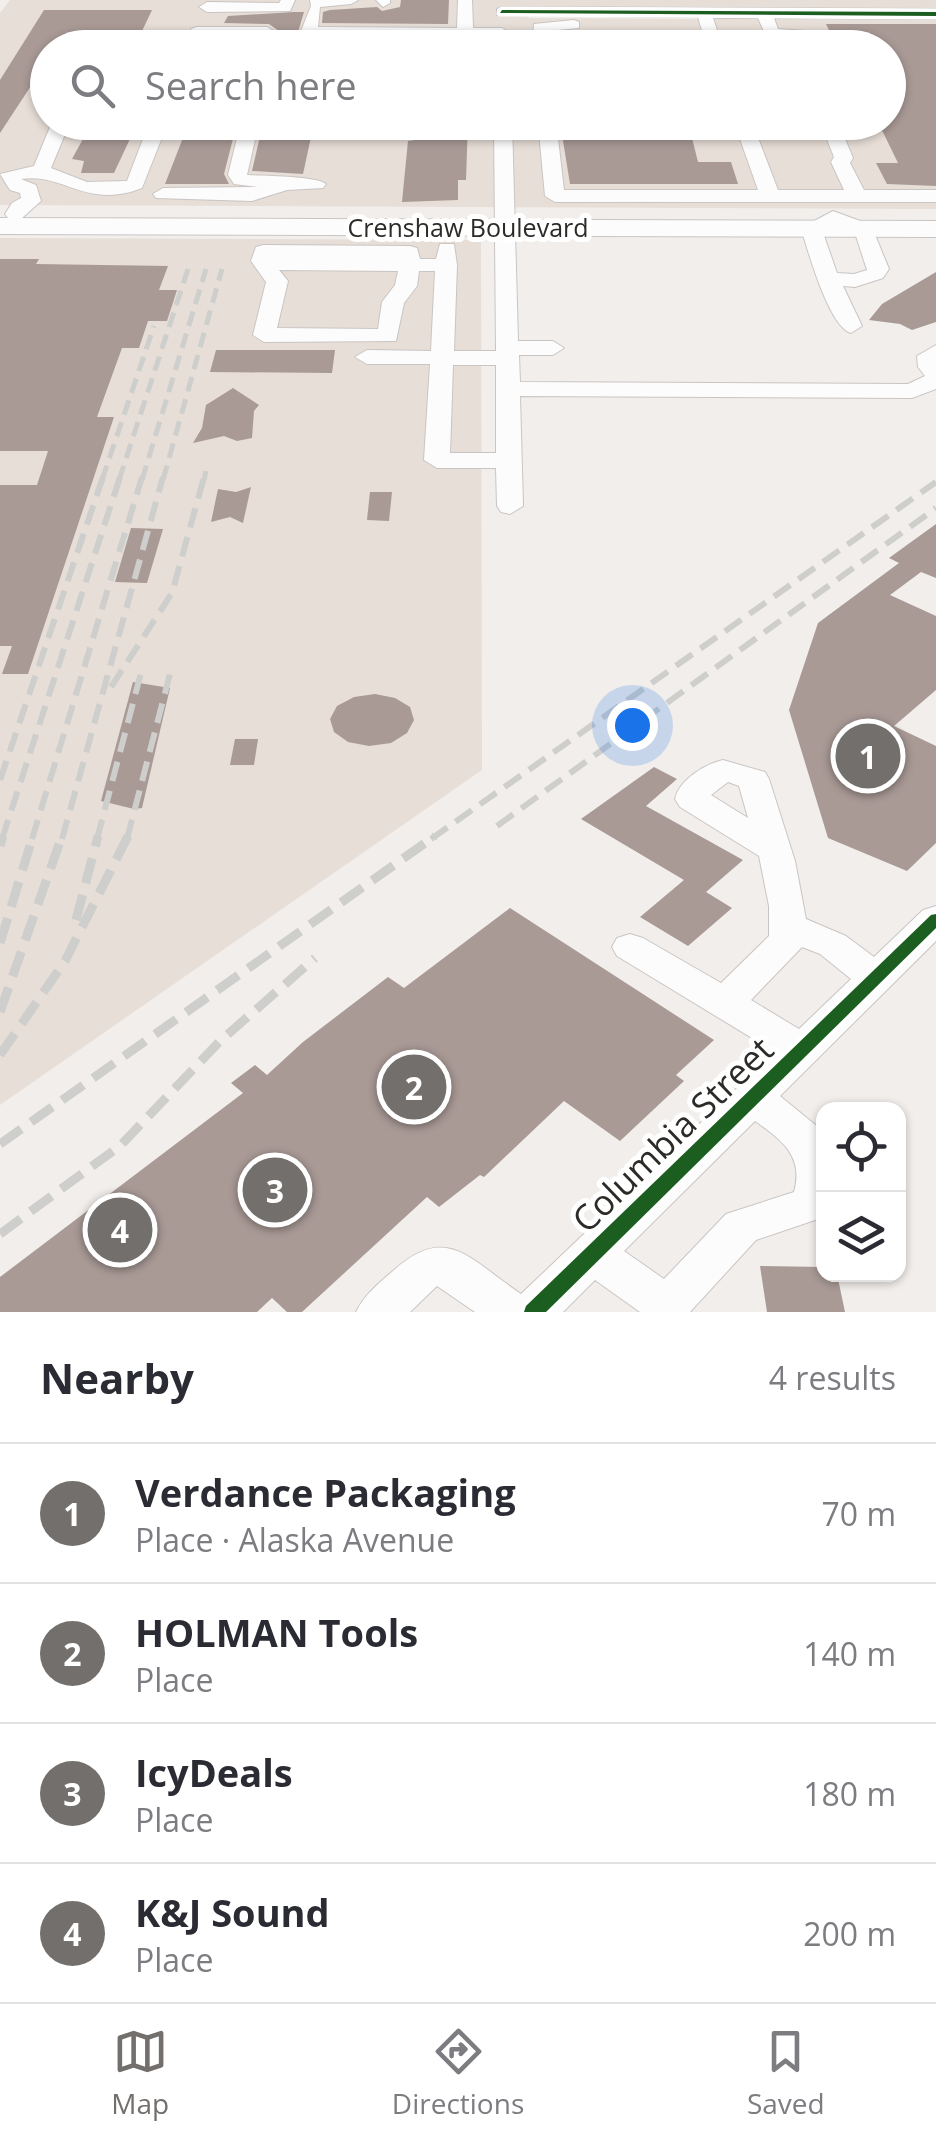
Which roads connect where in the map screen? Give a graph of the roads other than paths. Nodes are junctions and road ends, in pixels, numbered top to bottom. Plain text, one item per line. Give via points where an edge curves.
1 (352, 0) edge
2 (465, 0) edge
3 (288, 2) edge
4 (936, 3) edge
5 (208, 4) edge
6 (502, 6) edge
7 (890, 6) edge
8 (582, 12) junction
9 (936, 14) edge
10 (706, 19) junction
11 (771, 21) junction
12 (809, 25) junction
13 (198, 30) edge
14 (308, 30) edge
15 (466, 30) edge
16 (539, 30) edge
17 (709, 30) edge
18 (773, 30) edge
19 (54, 140) edge
20 (152, 140) edge
21 (246, 140) edge
22 (503, 140) edge
23 (548, 140) edge
24 (750, 140) edge
25 (836, 140) edge
26 (41, 170) junction
27 (285, 184) junction
28 (163, 194) dead end
29 (770, 196) junction
30 (857, 196) junction
31 (936, 196) edge
32 (10, 209) edge
33 (731, 213) junction
34 (312, 215) junction
35 (936, 217) edge
36 (504, 221) junction
37 (822, 222) junction
38 (864, 228) junction
39 (936, 229) edge
40 (408, 265) junction
41 (828, 278) junction
42 (855, 281) junction
43 (553, 348) dead end
44 (936, 352) edge
45 (507, 353) junction
46 (367, 357) dead end
47 (442, 358) junction
48 (936, 377) edge
49 (508, 389) junction
50 (510, 461) junction
51 (510, 506) dead end
52 (772, 849) dead end
53 (936, 919) edge
54 (790, 927) junction
55 (630, 947) dead end
56 (864, 988) junction
57 (725, 1003) junction
58 (802, 1049) junction
59 (752, 1098) junction
60 (592, 1254) junction
61 (665, 1309) edge
62 (379, 1312) edge
63 (512, 1312) edge
64 (533, 1312) edge

1 - 14 street via 315,6
2 - 15 street
3 - 5 street via 286,8
4 - 7 street
5 - 13 street
6 - 8 street
7 - 9 street
7 - 12 street
8 - 10 street
8 - 11 street via 582,4 774,5
10 - 11 street
10 - 16 street
10 - 17 street
11 - 12 street
11 - 12 street
11 - 18 street
19 - 26 street
20 - 26 street via 136,184 128,188 74,184
21 - 27 street via 237,176
22 - 36 street
23 - 33 street via 555,196
24 - 29 street
25 - 30 street
26 - 32 street via 9,175
27 - 28 street via 252,195
27 - 34 street via 325,184
29 - 30 street
29 - 33 street
30 - 31 street
32 - 34 main road, Crenshaw Boulevard
32 - 36 main road, Crenshaw Boulevard
33 - 36 main road, Crenshaw Boulevard
33 - 37 main road, Crenshaw Boulevard
34 - 36 main road, Crenshaw Boulevard
35 - 37 main road, Crenshaw Boulevard
36 - 45 street
37 - 38 main road, Crenshaw Boulevard
37 - 41 street
38 - 39 main road, Crenshaw Boulevard
38 - 42 street via 878,269
40 - 40 street via 388,336 264,335 277,280 262,263 263,251 410,252
40 - 47 street via 447,257
41 - 42 street
41 - 42 street via 847,315
43 - 45 street
44 - 48 street via 929,356
45 - 47 street
45 - 49 street
46 - 47 street
47 - 50 street via 437,460
48 - 49 street via 912,390
49 - 50 street
50 - 51 street
52 - 54 street
53 - 56 street, Columbia Street
54 - 56 street via 833,944
54 - 57 street via 787,941
55 - 57 street
56 - 58 street, Columbia Street
57 - 58 street
58 - 59 street, Columbia Street
59 - 60 street, Columbia Street
59 - 61 street via 804,1133 819,1185 811,1204 741,1228
60 - 61 street
60 - 64 street, Columbia Street
62 - 63 street via 438,1264

